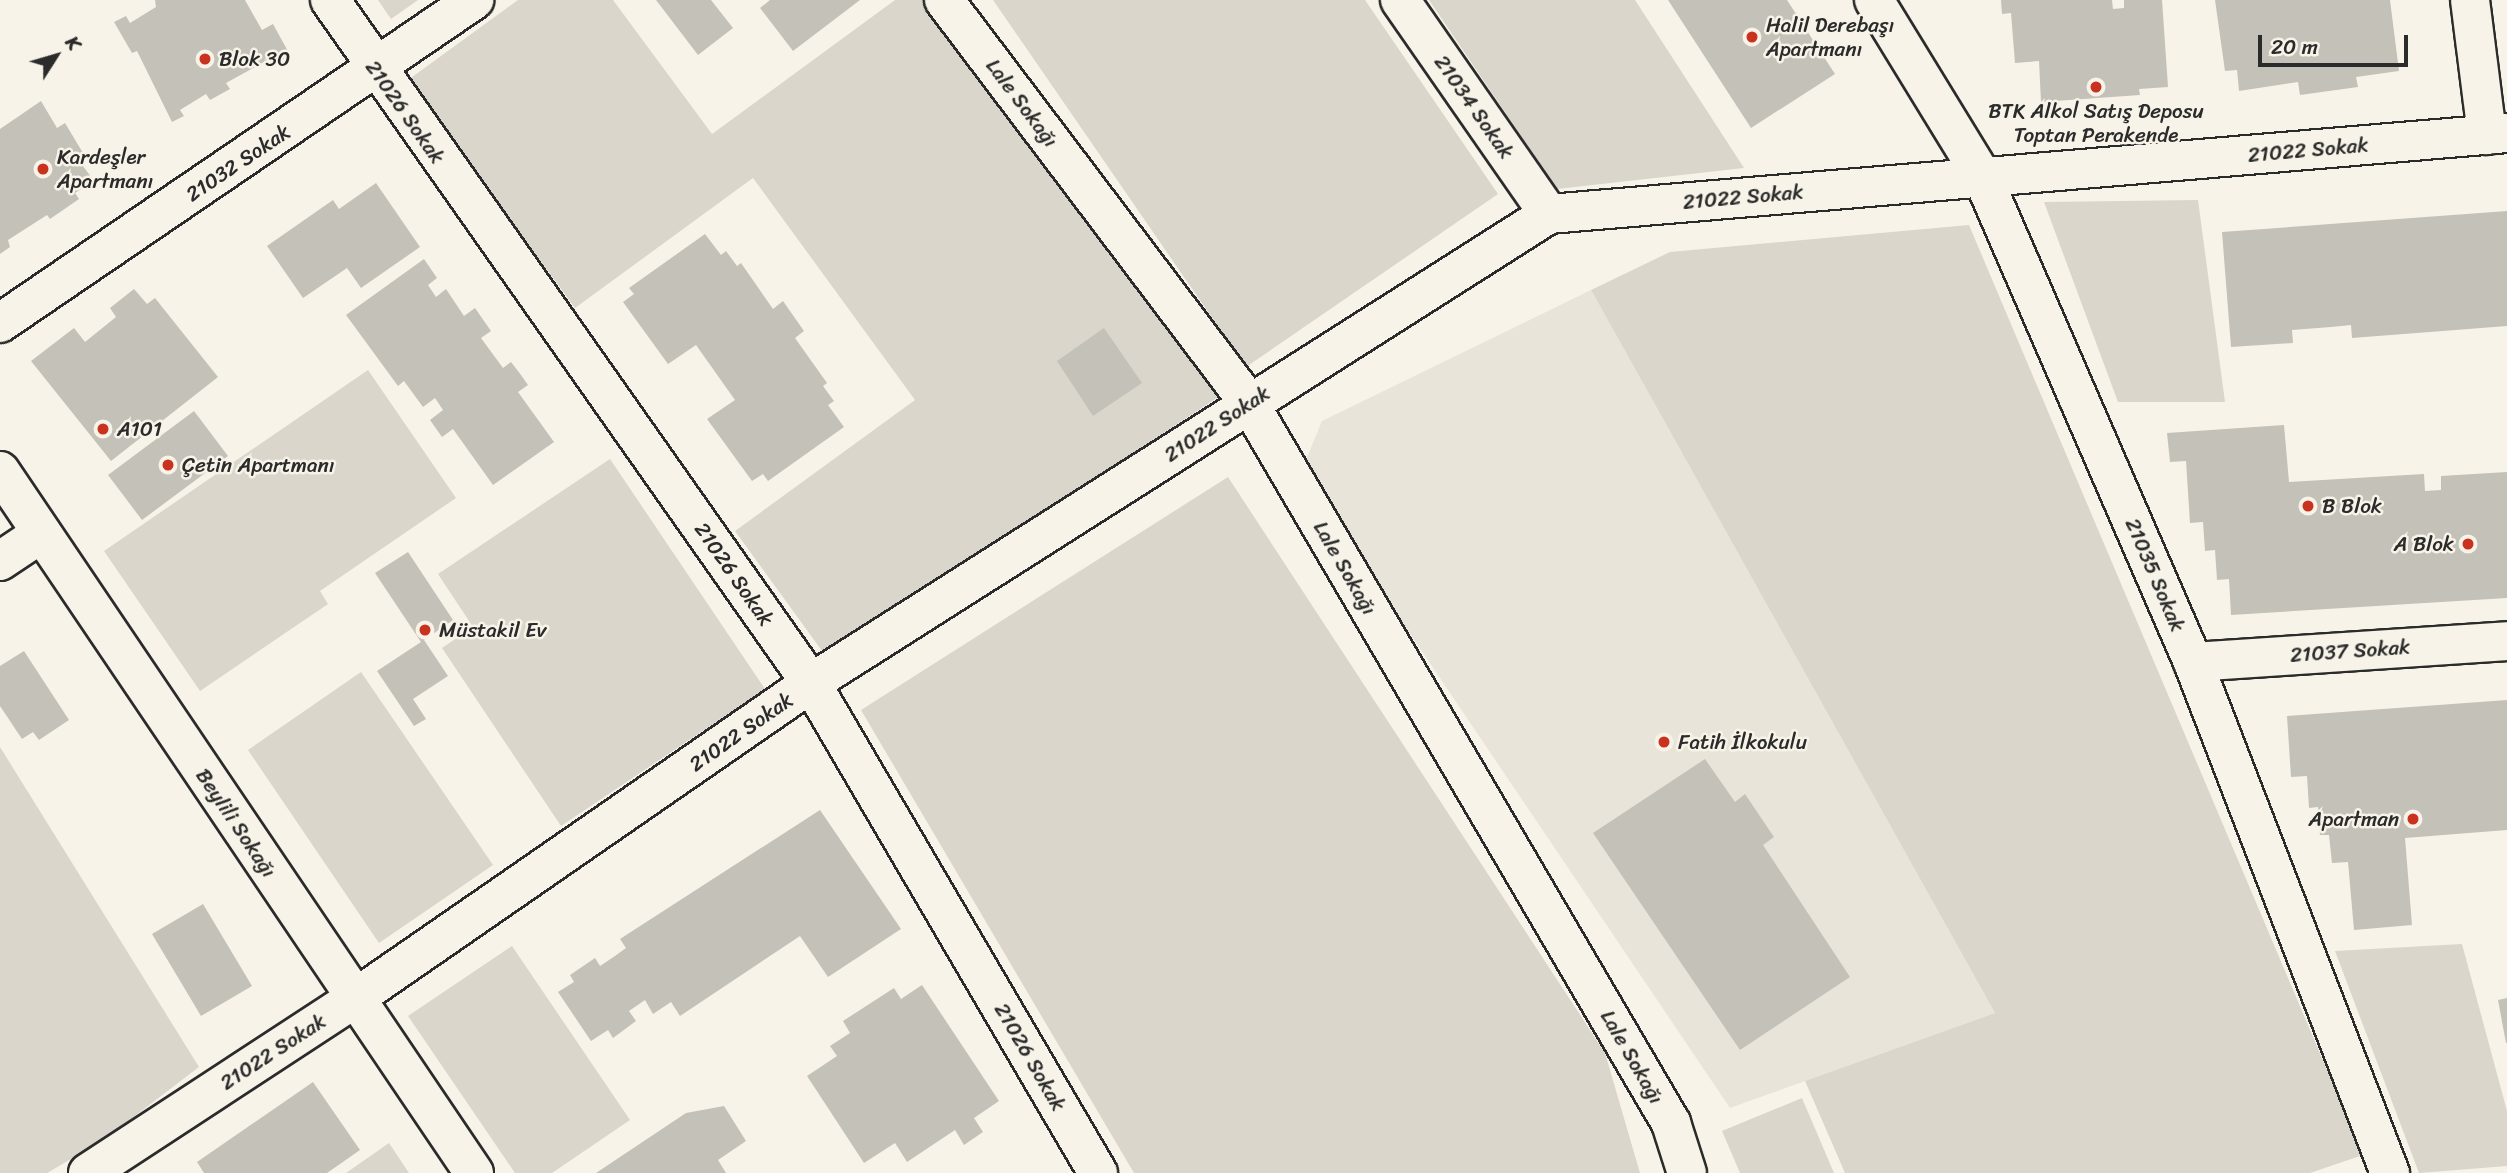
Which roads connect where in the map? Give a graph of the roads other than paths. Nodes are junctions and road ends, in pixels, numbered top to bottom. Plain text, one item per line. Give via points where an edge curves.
1 (330, 0) edge
2 (474, 0) edge
3 (944, 0) edge
4 (1400, 0) edge
5 (1874, 0) edge
6 (2470, 0) edge
7 (376, 71) junction
8 (2497, 134) edge
9 (1982, 176) junction
10 (1549, 214) junction
11 (0, 323) edge
12 (1249, 403) junction
13 (0, 471) edge
14 (42, 533) junction
15 (0, 561) edge
16 (2507, 641) edge
17 (2193, 662) junction
18 (811, 683) junction
19 (354, 999) junction
20 (88, 1173) edge
21 (474, 1173) edge
22 (1098, 1173) edge
23 (1686, 1173) edge
24 (2390, 1173) edge

1 - 7 street, 21026 Sokak
2 - 7 street, 21032 Sokak
3 - 12 street, Lale Sokağı
4 - 10 street, 21034 Sokak
5 - 9 street, 21035 Sokak
6 - 8 street
7 - 11 street, 21032 Sokak
7 - 18 street, 21026 Sokak
8 - 9 street, 21022 Sokak
9 - 10 street, 21022 Sokak
9 - 17 street, 21035 Sokak
10 - 12 street, 21022 Sokak
12 - 18 street, 21022 Sokak
12 - 23 street, Lale Sokağı via 1671,1123
13 - 14 street, Beylili Sokağı
14 - 15 street
14 - 19 street, Beylili Sokağı
16 - 17 street, 21037 Sokak
17 - 24 street, 21035 Sokak
18 - 19 street, 21022 Sokak
18 - 22 street, 21026 Sokak
19 - 20 street, 21022 Sokak
19 - 21 street, Beylili Sokağı

